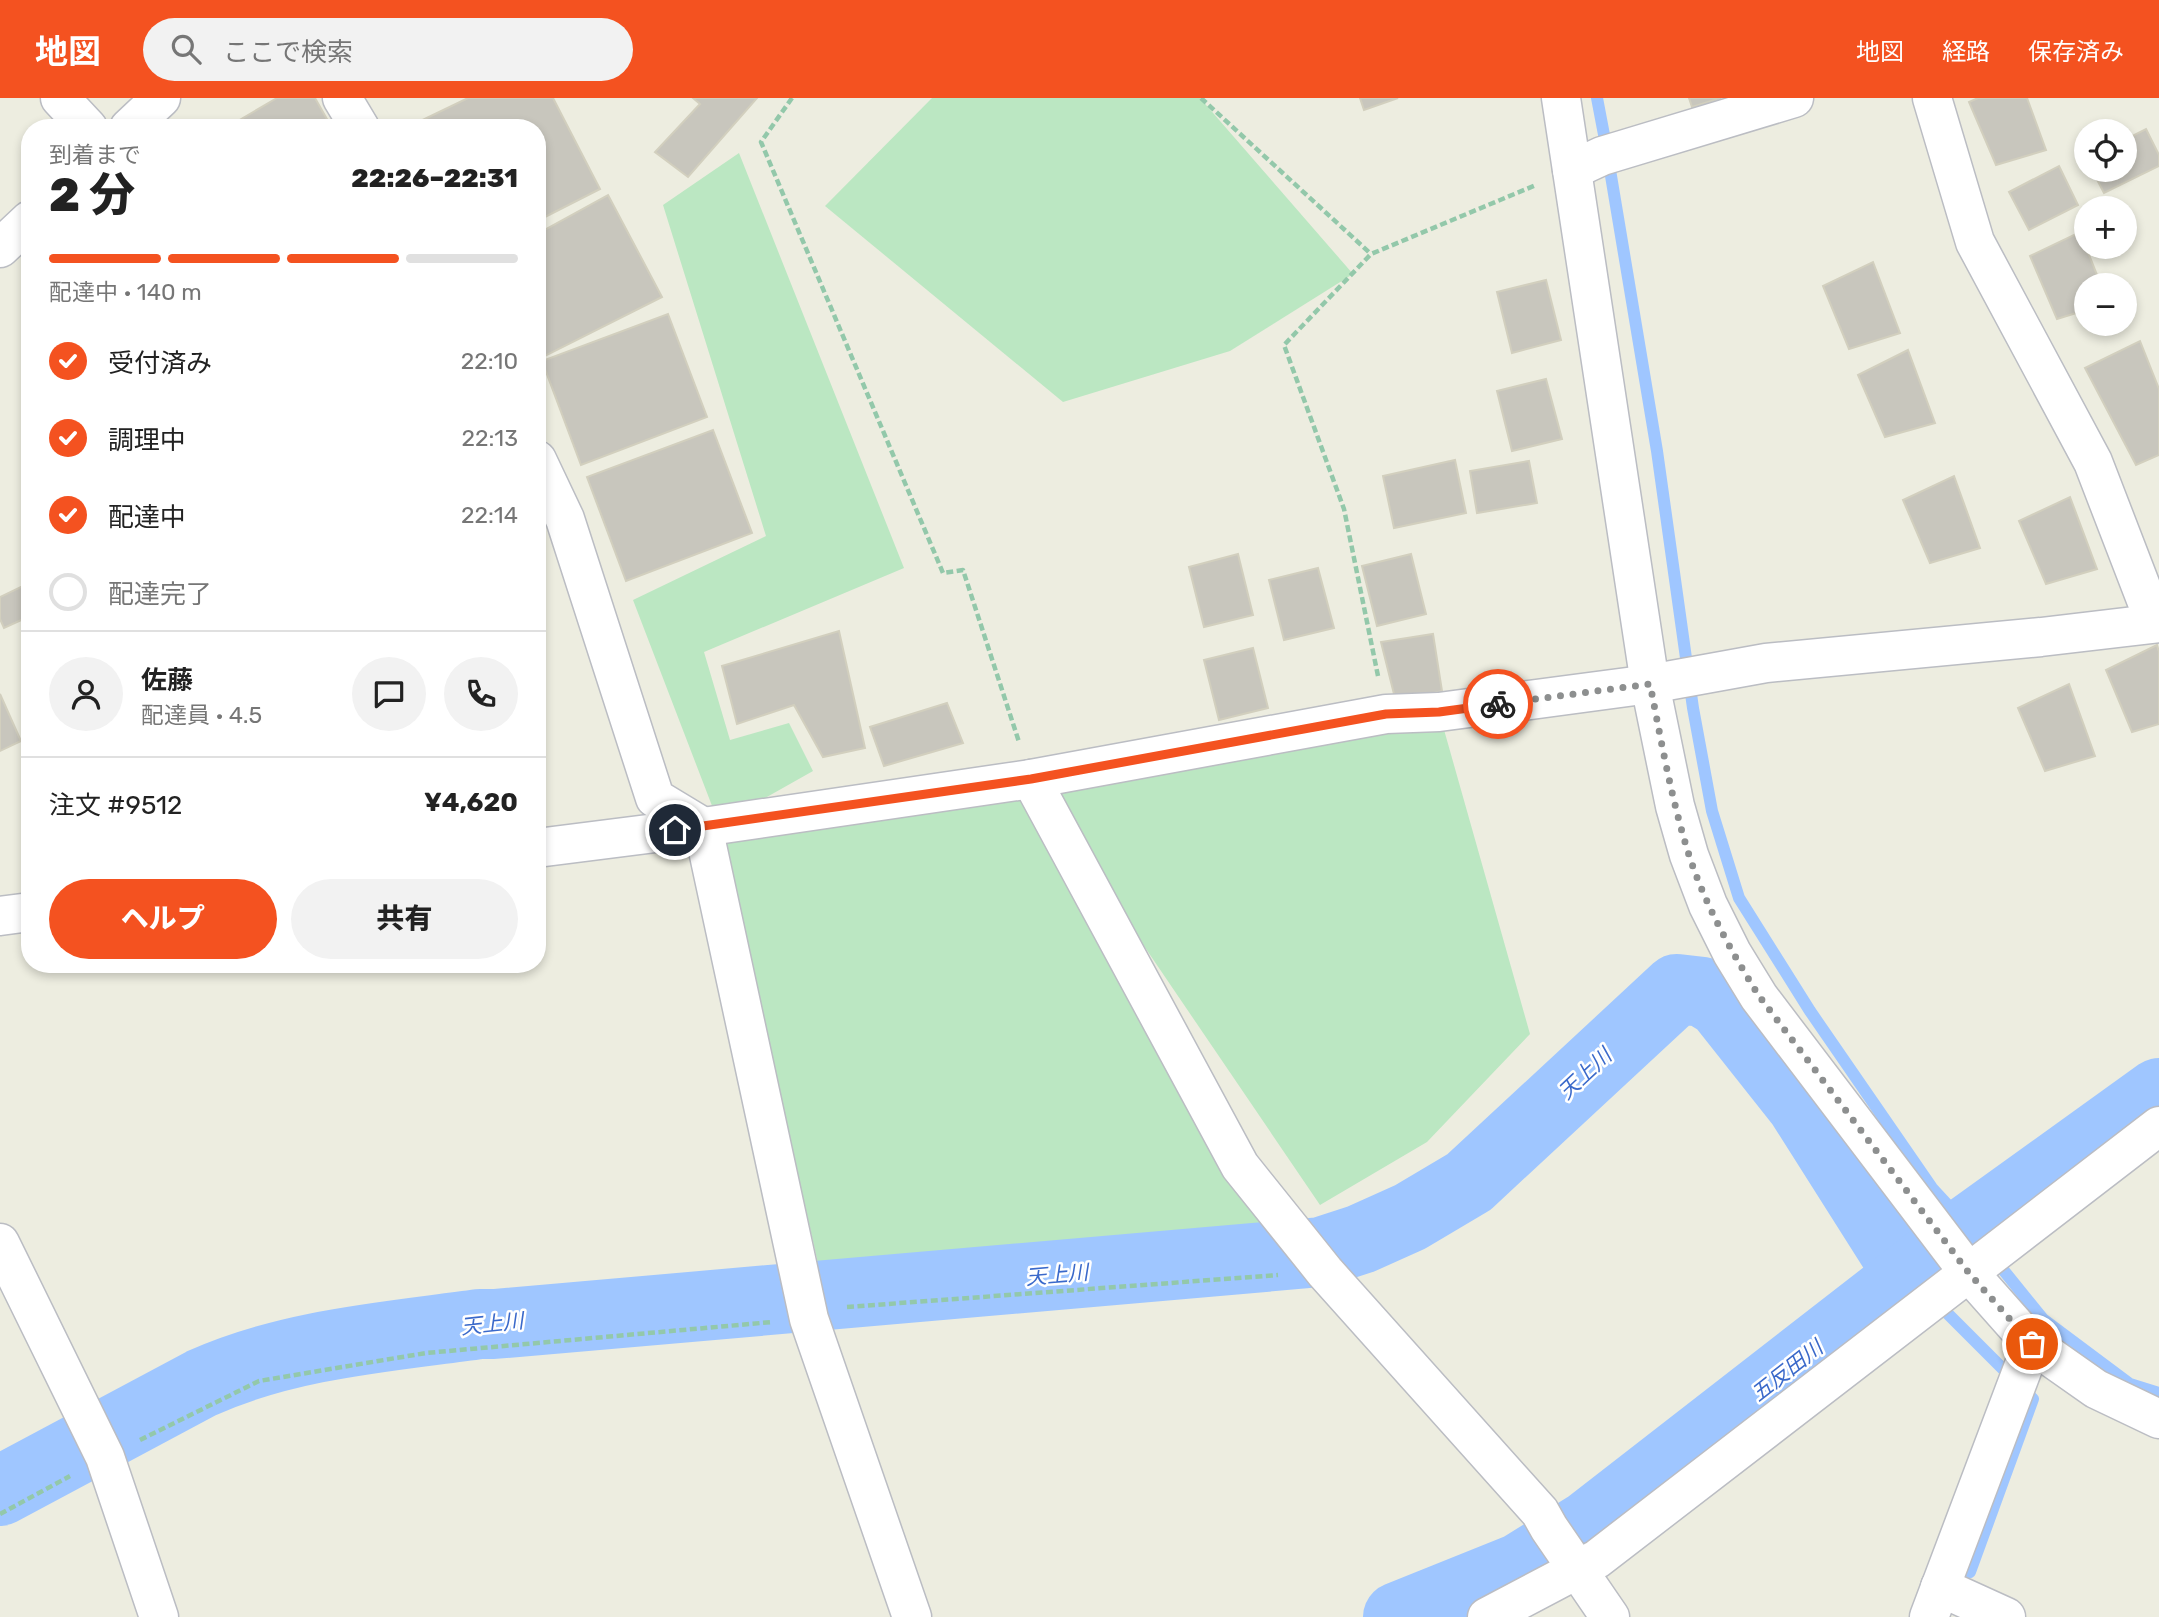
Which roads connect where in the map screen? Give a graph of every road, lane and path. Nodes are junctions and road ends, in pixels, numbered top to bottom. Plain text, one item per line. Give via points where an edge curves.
1 (60, 98) edge
2 (161, 98) edge
3 (342, 98) edge
4 (792, 98) edge
5 (1201, 98) edge
6 (1561, 98) edge
7 (1794, 98) edge
8 (1932, 98) edge
9 (80, 119) edge
10 (139, 119) edge
11 (354, 119) edge
12 (1599, 159) junction
13 (21, 228) edge
14 (0, 248) edge
15 (1371, 254) junction
16 (546, 479) edge
17 (2157, 623) edge
18 (1676, 679) junction
19 (1386, 714) junction
20 (1031, 779) junction
21 (703, 827) junction
22 (546, 847) edge
23 (21, 913) edge
24 (0, 916) edge
25 (2159, 1126) edge
26 (0, 1243) edge
27 (1315, 1259) junction
28 (1961, 1272) junction
29 (806, 1305) junction
30 (2032, 1344) junction
31 (2159, 1419) edge
32 (100, 1446) junction
33 (0, 1514) edge
34 (1565, 1551) junction
35 (1935, 1602) edge
36 (159, 1617) edge
37 (912, 1617) edge
38 (1487, 1617) edge
39 (1610, 1617) edge
40 (2006, 1617) edge

1 - 9 street
2 - 10 street
3 - 11 street
4 - 20 path via 761,142 943,573 963,570
5 - 15 path
6 - 12 street
7 - 12 street
8 - 17 street via 1975,242 2093,462
12 - 15 path
12 - 18 street
13 - 14 street
15 - 19 path via 1284,345 1344,509
16 - 21 street via 565,519 656,798
17 - 18 street via 1766,663
18 - 19 street via 1439,712
18 - 28 street via 1675,806 1689,855 1732,953 1759,996 1932,1224
19 - 20 street
20 - 21 street
20 - 27 street via 1240,1166
21 - 22 street
21 - 29 street
23 - 24 street
25 - 28 street
26 - 32 street
27 - 29 path via 822,1309
27 - 34 street via 1541,1512
28 - 30 street
28 - 34 street via 1913,1316 1597,1559
29 - 32 path via 426,1353 259,1381
29 - 37 street
30 - 31 street via 2096,1389
30 - 35 street
32 - 33 path
32 - 36 street
34 - 38 street
34 - 39 street
35 - 40 street

